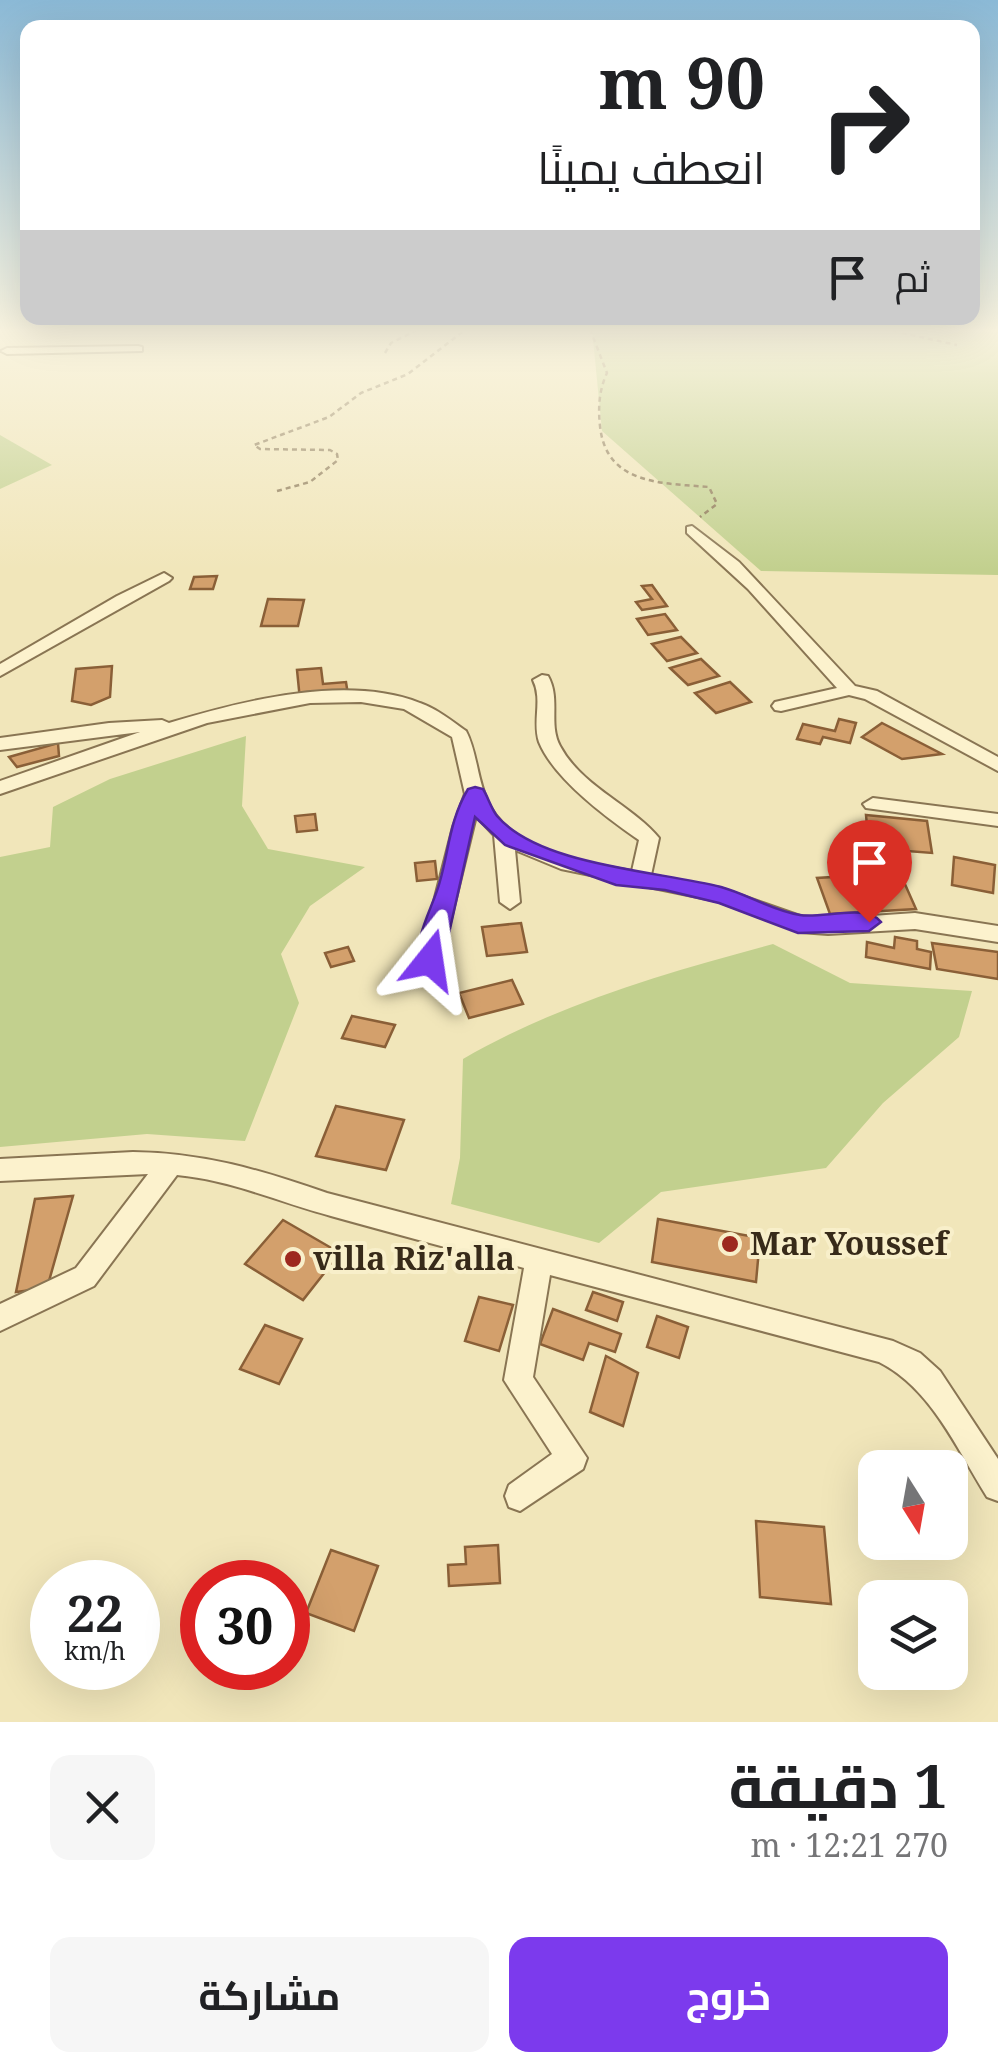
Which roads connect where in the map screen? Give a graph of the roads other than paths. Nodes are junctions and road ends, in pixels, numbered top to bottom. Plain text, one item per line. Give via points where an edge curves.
1 (692, 530) road end
2 (164, 578) dead end
3 (0, 672) edge
4 (542, 680) dead end
5 (849, 690) junction
6 (781, 706) dead end
7 (179, 726) junction
8 (0, 744) edge
9 (998, 765) edge
10 (0, 788) edge
11 (475, 794) junction
12 (873, 804) dead end
13 (998, 820) edge
14 (504, 833) junction
15 (640, 880) junction
16 (510, 902) dead end
17 (998, 934) edge
18 (430, 960) dead end
19 (170, 1164) junction
20 (0, 1170) edge
21 (539, 1258) junction
22 (0, 1318) edge
23 (998, 1486) edge
24 (520, 1496) dead end

1 - 5 street via 729,558
2 - 3 street via 105,606
4 - 15 street via 548,690 547,738 556,755 618,818 649,838
5 - 6 street
5 - 9 street via 897,706
7 - 8 street via 137,725
7 - 10 street
7 - 11 street via 260,705 370,697 410,704 460,735
11 - 14 street via 487,819
11 - 18 street via 462,822
12 - 13 street
14 - 15 street via 562,860
14 - 16 street
15 - 17 street via 724,896 798,924 914,920
19 - 20 street
19 - 21 street via 243,1176
19 - 22 street via 85,1277
21 - 23 street via 834,1334 910,1363 930,1381
21 - 24 street via 518,1380 572,1458

